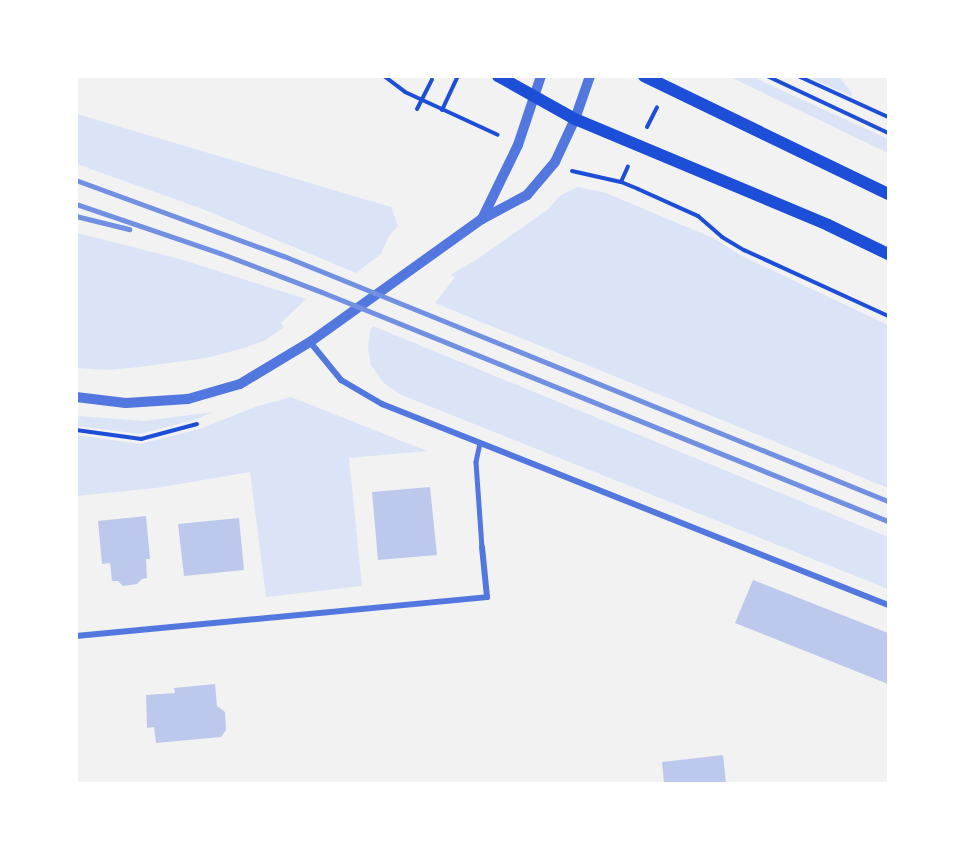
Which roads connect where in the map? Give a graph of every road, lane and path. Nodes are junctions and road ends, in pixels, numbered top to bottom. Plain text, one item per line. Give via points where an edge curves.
1 (384, 76) edge
2 (458, 76) edge
3 (498, 76) edge
4 (541, 76) edge
5 (590, 76) edge
6 (644, 76) edge
7 (767, 76) edge
8 (798, 76) edge
9 (432, 80) dead end
10 (667, 86) junction
11 (535, 99) junction
12 (421, 100) junction
13 (417, 109) dead end
14 (442, 110) junction
15 (888, 117) edge
16 (575, 119) junction
17 (888, 133) edge
18 (498, 135) dead end
19 (638, 147) junction
20 (573, 171) dead end
21 (621, 182) junction
22 (888, 194) edge
23 (482, 219) junction
24 (888, 254) edge
25 (888, 316) edge
26 (310, 342) junction
27 (76, 398) edge
28 (197, 424) dead end
29 (76, 430) edge
30 (480, 443) junction
31 (482, 548) joint
32 (888, 606) edge
33 (76, 636) edge

1 - 12 path
2 - 14 path
3 - 11 main road
4 - 11 street
5 - 16 street
6 - 10 main road
7 - 17 path
8 - 15 path
9 - 12 path
10 - 19 path
10 - 22 main road
11 - 16 main road
11 - 23 street via 511,161
12 - 13 path
12 - 14 path
14 - 18 path
16 - 19 main road
16 - 23 street via 545,177 527,195
19 - 21 path
19 - 24 main road via 828,225
20 - 21 path
21 - 25 path via 698,216 744,250
23 - 26 street
26 - 27 street via 240,384 188,399 126,403
26 - 30 street via 331,370 353,389
28 - 29 path via 141,439
30 - 31 lane via 477,462
30 - 32 street
31 - 33 street via 487,597

